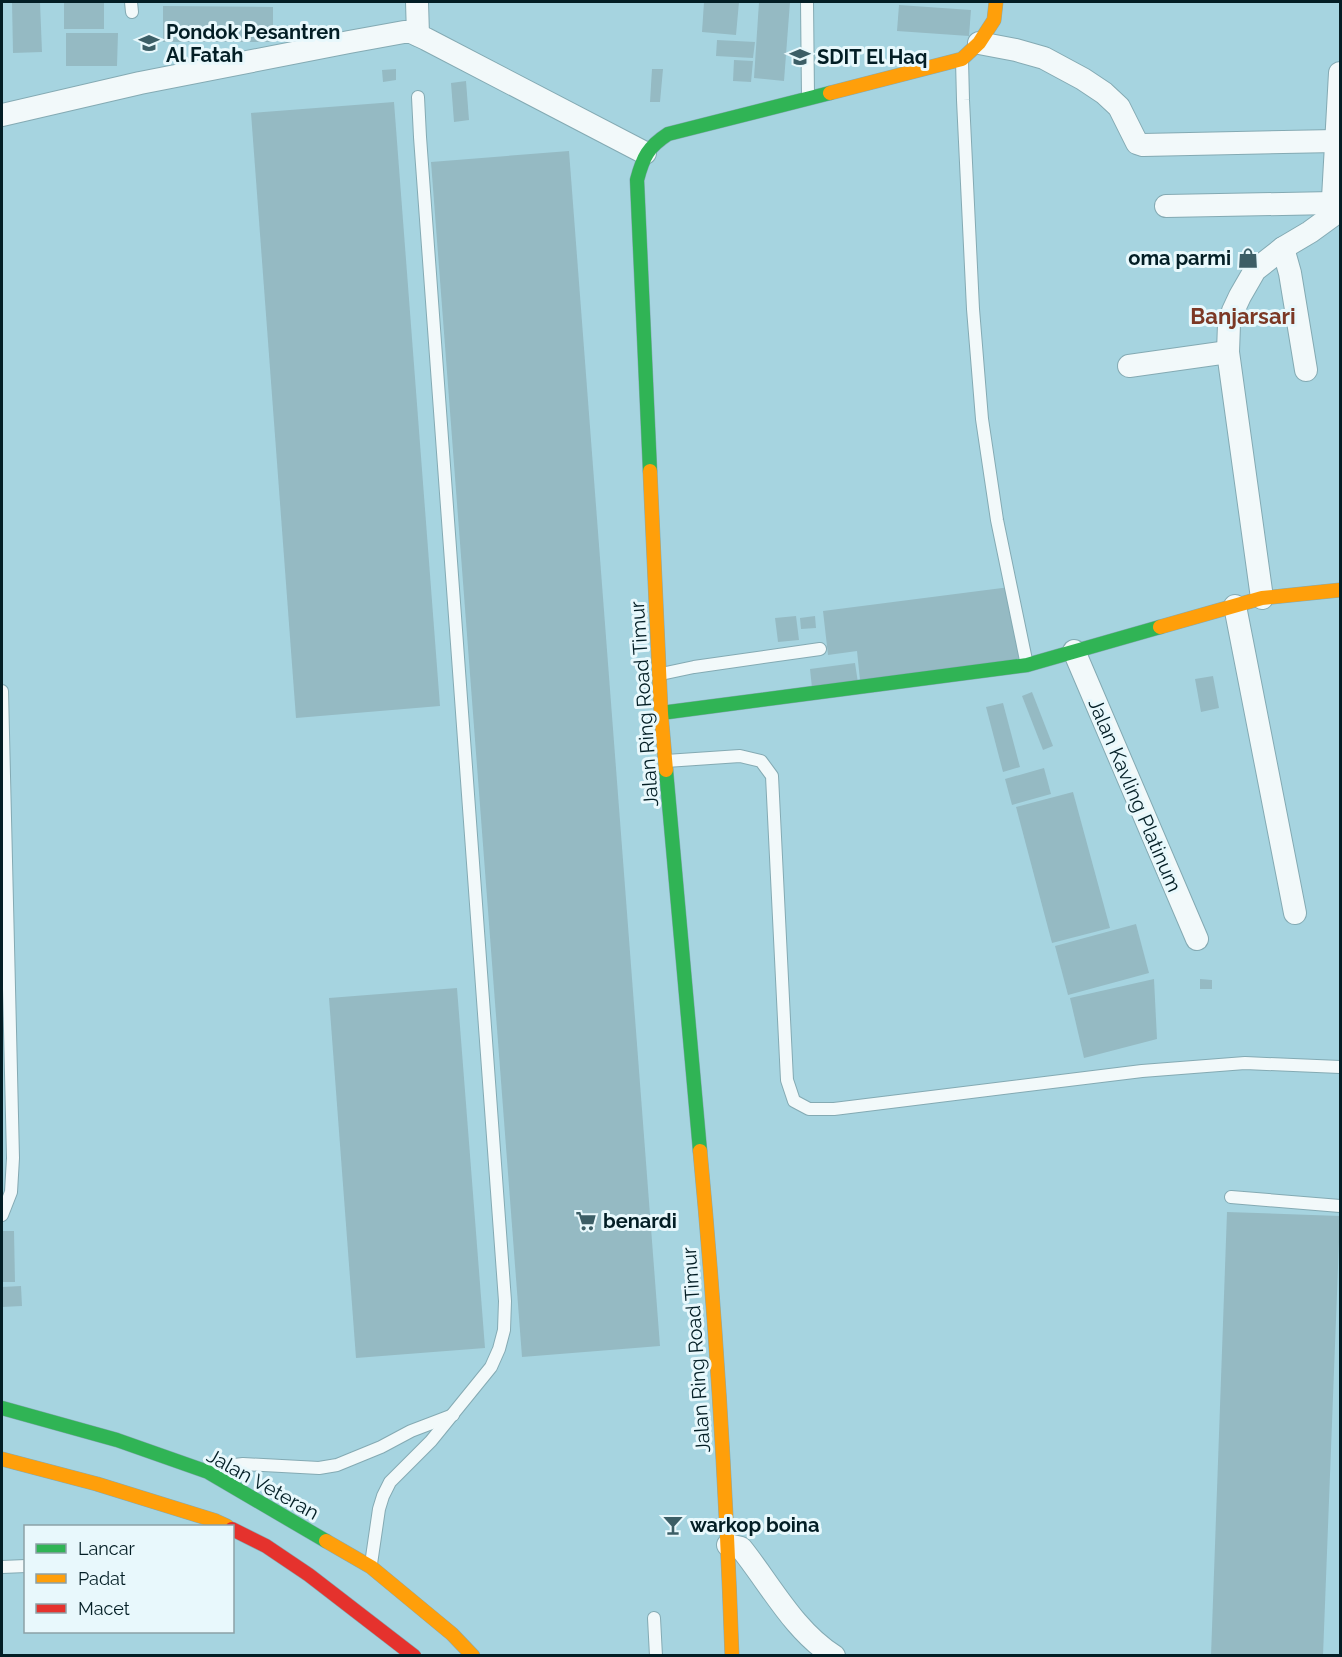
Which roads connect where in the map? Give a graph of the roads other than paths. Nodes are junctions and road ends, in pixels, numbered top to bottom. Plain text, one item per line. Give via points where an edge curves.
1 (417, 2) edge
2 (807, 2) edge
3 (996, 2) edge
4 (418, 35) junction
5 (979, 43) junction
6 (962, 59) junction
7 (1341, 73) edge
8 (418, 97) dead end
9 (808, 98) junction
10 (1339, 101) edge
11 (2, 115) edge
12 (1336, 141) junction
13 (645, 153) junction
14 (1166, 206) dead end
15 (1335, 211) edge
16 (1283, 248) junction
17 (1228, 352) junction
18 (1129, 366) dead end
19 (1306, 370) dead end
20 (1341, 590) edge
21 (1262, 598) junction
22 (1235, 606) junction
23 (820, 649) dead end
24 (1074, 651) junction
25 (1028, 664) junction
26 (660, 674) junction
27 (2, 691) edge
28 (2, 700) edge
29 (661, 713) junction
30 (665, 761) junction
31 (1295, 913) dead end
32 (1197, 939) dead end
33 (1341, 1067) edge
34 (1231, 1197) dead end
35 (1341, 1206) edge
36 (2, 1215) edge
37 (2, 1408) edge
38 (454, 1414) junction
39 (2, 1460) edge
40 (208, 1472) junction
41 (223, 1525) edge
42 (234, 1530) edge
43 (729, 1545) junction
44 (24, 1566) edge
45 (2, 1567) edge
46 (371, 1568) junction
47 (654, 1618) dead end
48 (414, 1656) edge
49 (472, 1656) edge
50 (656, 1656) edge
51 (732, 1656) edge
52 (834, 1656) edge

1 - 4 street
2 - 9 lane
3 - 5 street via 994,20
4 - 11 street via 404,32 349,42
4 - 13 street
5 - 6 street
5 - 12 street via 1044,58 1083,79 1114,101 1137,143 1143,145
6 - 9 street
6 - 25 lane via 982,419 997,520
7 - 10 street
8 - 38 lane via 505,1301 504,1330 491,1367
9 - 13 street via 668,134
10 - 12 street
12 - 15 street
13 - 26 street, Jalan Ring Road Timur via 637,180
14 - 15 street
15 - 16 street
16 - 17 street via 1255,270 1240,296 1229,324
16 - 19 street
17 - 18 street
17 - 21 street
20 - 21 street
21 - 22 street
22 - 24 street
22 - 31 street
23 - 26 lane
24 - 25 street
24 - 32 street, Jalan Kavling Platinum
25 - 29 street
26 - 29 street, Jalan Ring Road Timur
27 - 28 lane
28 - 36 lane via 13,1158 11,1192
29 - 30 street, Jalan Ring Road Timur
30 - 33 lane via 740,756 761,761 772,776 787,1080 794,1101 809,1109 1142,1071 1245,1064
30 - 43 street, Jalan Ring Road Timur via 709,1246
34 - 35 lane
37 - 40 street, Jalan Veteran via 117,1440
38 - 40 lane via 337,1465 319,1468 243,1464
38 - 46 lane via 390,1482 382,1496
39 - 41 street via 97,1484
40 - 46 street, Jalan Veteran
42 - 48 street via 309,1575
43 - 51 street, Jalan Ring Road Timur
43 - 52 street via 741,1548 800,1625
44 - 45 lane
46 - 49 street, Jalan Veteran via 452,1634
47 - 50 lane

